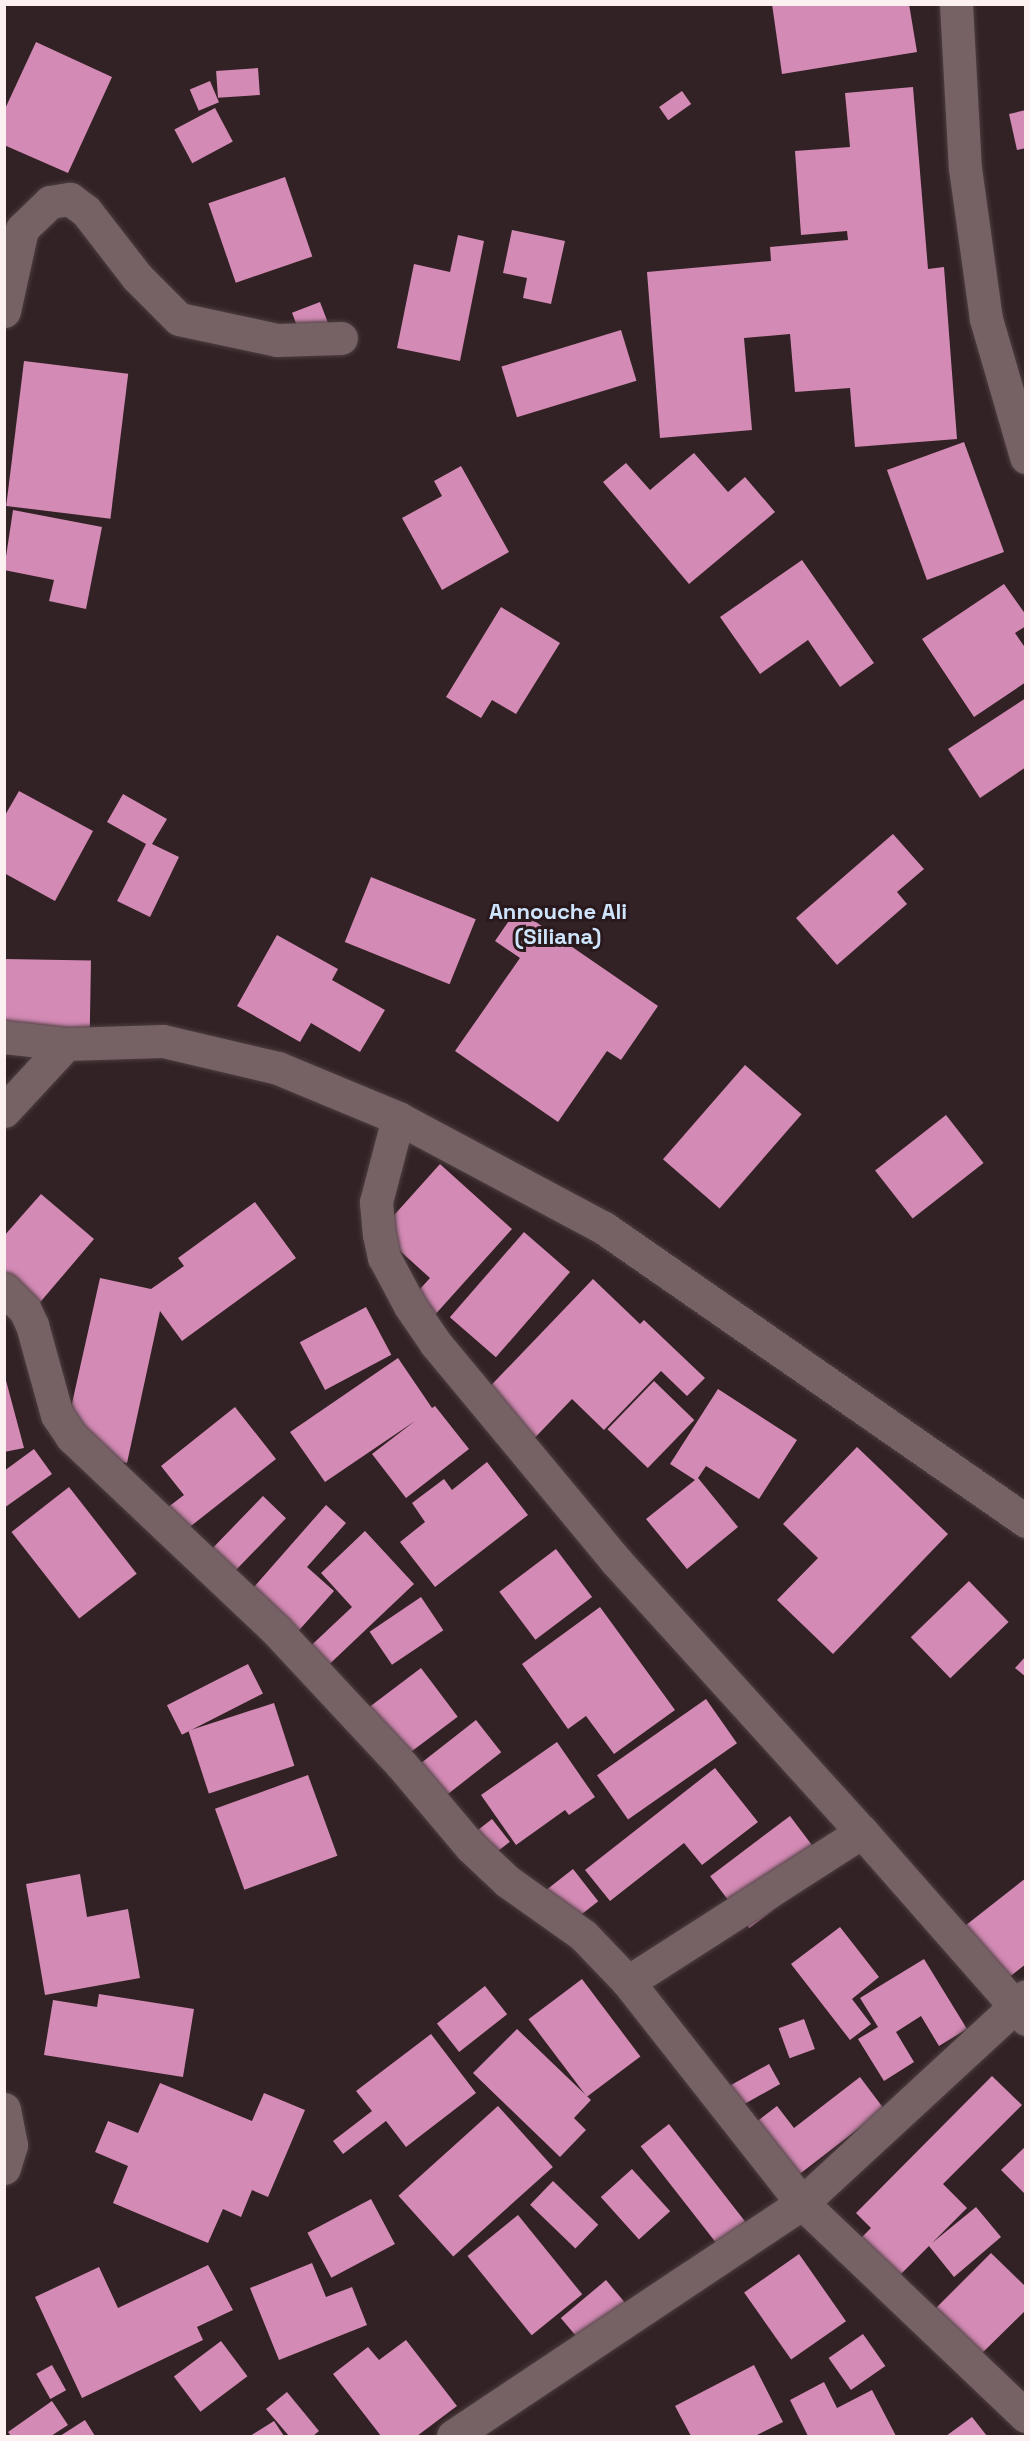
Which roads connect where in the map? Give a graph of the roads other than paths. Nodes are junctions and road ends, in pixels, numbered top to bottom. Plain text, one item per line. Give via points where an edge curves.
1 (956, 4) edge
2 (4, 311) edge
3 (341, 338) dead end
4 (1026, 457) edge
5 (4, 1037) edge
6 (66, 1044) junction
7 (4, 1111) edge
8 (398, 1118) junction
9 (4, 1289) edge
10 (1026, 1521) edge
11 (862, 1832) junction
12 (628, 1982) junction
13 (1022, 2007) edge
14 (4, 2109) edge
15 (4, 2168) edge
16 (802, 2203) junction
17 (1026, 2416) edge
18 (453, 2436) edge

1 - 4 street via 964,168 985,307
2 - 3 street via 22,229 50,202 70,199 86,211 136,278 179,319 277,340
5 - 6 street
6 - 7 street
6 - 8 street via 163,1041 278,1068
8 - 10 street via 604,1228
8 - 11 street via 376,1202 384,1257 410,1306 436,1344 616,1561
9 - 12 street via 25,1310 32,1325 57,1414 72,1437 276,1630 401,1764 471,1847 507,1881 583,1935
11 - 12 street
11 - 13 street
12 - 16 street
13 - 16 street
14 - 15 street via 11,2145
16 - 17 street
16 - 18 street

